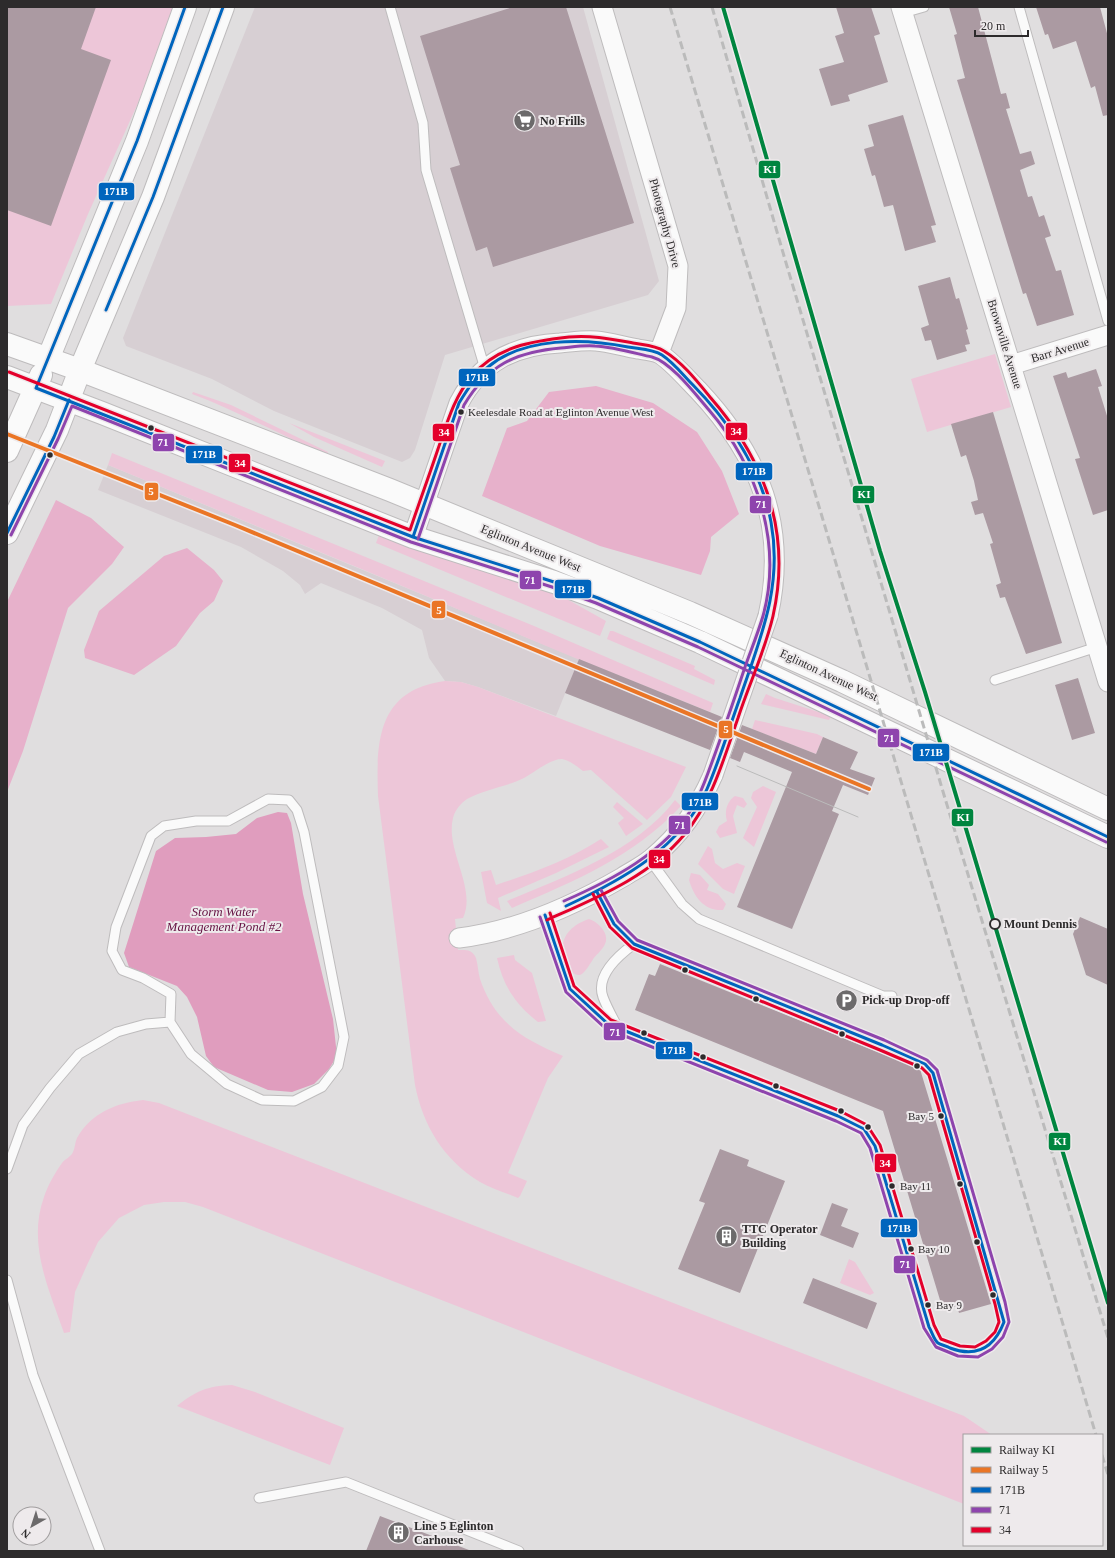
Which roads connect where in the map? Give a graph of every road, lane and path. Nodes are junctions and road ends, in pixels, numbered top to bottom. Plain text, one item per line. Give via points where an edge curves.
1 (185, 7) edge
2 (223, 7) edge
3 (390, 7) edge
4 (602, 7) edge
5 (924, 7) edge
6 (1018, 7) edge
7 (902, 10) edge
8 (1108, 321) edge
9 (1108, 335) edge
10 (7, 344) edge
11 (659, 353) junction
12 (48, 359) junction
13 (1011, 364) junction
14 (485, 369) junction
15 (80, 370) junction
16 (7, 377) edge
17 (36, 388) junction
18 (69, 400) junction
19 (7, 451) edge
20 (424, 504) junction
21 (7, 533) edge
22 (412, 537) junction
23 (1097, 647) junction
24 (995, 680) dead end
25 (1108, 682) edge
26 (1108, 809) edge
27 (1108, 836) edge
28 (650, 860) junction
29 (597, 892) junction
30 (545, 915) junction
31 (459, 938) dead end
32 (634, 944) junction
33 (892, 996) dead end
34 (170, 1022) junction
35 (618, 1028) junction
36 (7, 1169) edge
37 (7, 1280) edge
38 (259, 1498) dead end
39 (100, 1551) edge
40 (519, 1551) edge

1 - 12 main road via 137,141
2 - 15 main road via 153,197
3 - 14 lane via 423,123 426,170
4 - 11 street, Photography Drive via 678,266 676,308
5 - 7 lane
6 - 8 lane
7 - 13 street, Brownville Avenue
9 - 13 street, Barr Avenue
10 - 12 main road, Eglinton Avenue West
11 - 14 street via 596,341 542,344 512,352
11 - 28 street, bridge via 685,376 721,415 748,456 768,506 776,563 768,616 713,775 696,811 672,840
12 - 15 main road, Eglinton Avenue West
12 - 17 main road
13 - 23 street, Brownville Avenue
14 - 20 street via 466,390 459,403
15 - 18 main road
15 - 20 main road, Eglinton Avenue West
16 - 17 main road, Eglinton Avenue West
17 - 18 main road, Eglinton Avenue West
17 - 19 main road
18 - 21 main road via 54,437
18 - 22 main road, Eglinton Avenue West
20 - 22 street
20 - 26 main road, Eglinton Avenue West via 730,630
22 - 27 main road, Eglinton Avenue West via 554,582 700,642
23 - 24 lane
23 - 25 street, Brownville Avenue
28 - 29 street
28 - 33 lane via 682,904 699,920 883,996
29 - 30 street
29 - 32 lane via 614,924
30 - 31 street via 482,935
30 - 35 lane via 570,989 608,1024
32 - 35 lane via 617,957 603,978 602,996
32 - 35 lane via 925,1064 933,1073 1000,1303 1004,1322 999,1335 989,1345 976,1352 959,1351 938,1343 929,1327 875,1146 864,1129 838,1116
34 - 34 lane via 191,1054 227,1084 262,1100 294,1101 322,1087 338,1066 344,1037 304,832 298,810 289,800 268,798 228,821 196,821 164,826 151,836 116,927 112,951 122,970 143,978 171,994
34 - 36 lane via 146,1024 117,1032 79,1054 23,1125
37 - 39 lane via 33,1375
38 - 40 lane via 346,1482

